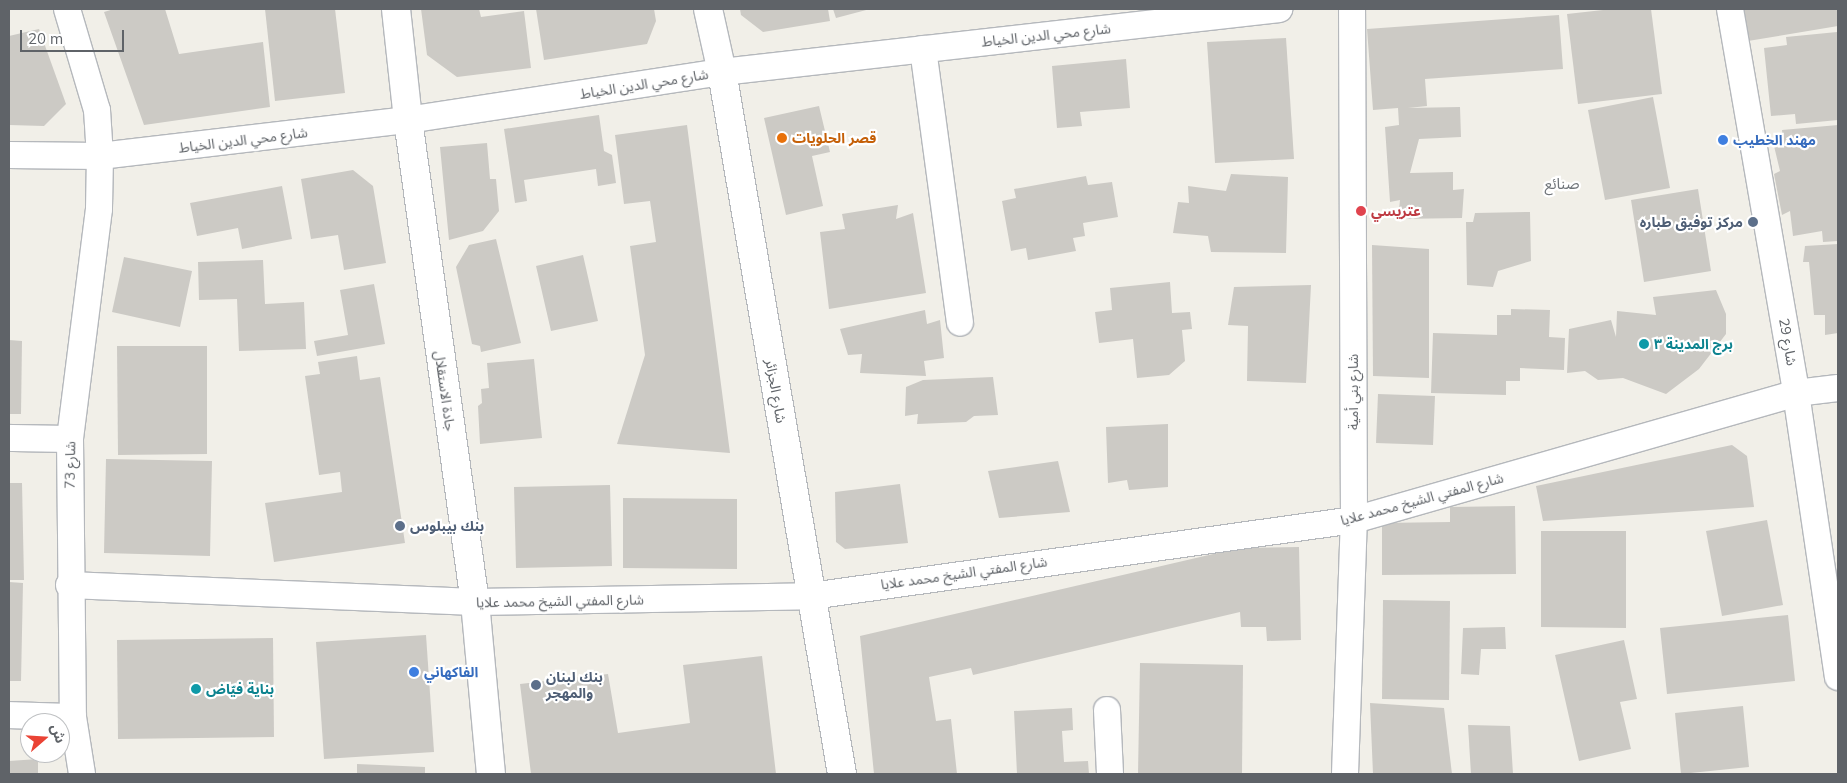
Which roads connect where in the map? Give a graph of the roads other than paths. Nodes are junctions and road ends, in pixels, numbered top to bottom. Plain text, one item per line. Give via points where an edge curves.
1 (67, 9) edge
2 (396, 9) edge
3 (708, 9) edge
4 (1280, 9) edge
5 (1352, 9) edge
6 (1730, 9) edge
7 (923, 49) junction
8 (722, 72) junction
9 (408, 120) junction
10 (9, 155) edge
11 (100, 156) junction
12 (960, 323) dead end
13 (1838, 388) edge
14 (1796, 393) junction
15 (9, 438) edge
16 (70, 439) junction
17 (1354, 520) junction
18 (69, 585) junction
19 (811, 596) junction
20 (475, 602) junction
21 (1838, 677) edge
22 (1107, 710) dead end
23 (9, 715) edge
24 (73, 716) junction
25 (82, 774) edge
26 (491, 774) edge
27 (842, 774) edge
28 (1110, 774) edge
29 (1345, 774) edge

1 - 11 street, شارع 73 via 97,110
2 - 9 main road, جادة الاستقلال
3 - 8 main road, شارع الجزائر
4 - 7 street, شارع محي الدين الخياط
5 - 17 street, شارع بني أمية
6 - 14 street, شارع 29
7 - 8 street, شارع محي الدين الخياط
7 - 12 street
8 - 9 street, شارع محي الدين الخياط
8 - 19 main road, شارع الجزائر
9 - 11 street, شارع محي الدين الخياط
9 - 20 main road, جادة الاستقلال
10 - 11 street, شارع محي الدين الخياط
11 - 16 street, شارع 73 via 99,209
13 - 14 street, شارع المفتي الشيخ محمد علايا
14 - 17 street, شارع المفتي الشيخ محمد علايا
14 - 21 street, شارع 29
15 - 16 street
16 - 18 street, شارع 73
17 - 19 street, شارع المفتي الشيخ محمد علايا
17 - 29 street, شارع بني أمية
18 - 20 street, شارع المفتي الشيخ محمد علايا
18 - 24 street, شارع 73
19 - 20 street, شارع المفتي الشيخ محمد علايا
19 - 27 main road, شارع الجزائر
20 - 26 main road, جادة الاستقلال
22 - 28 street
23 - 24 street
24 - 25 street, شارع 73

